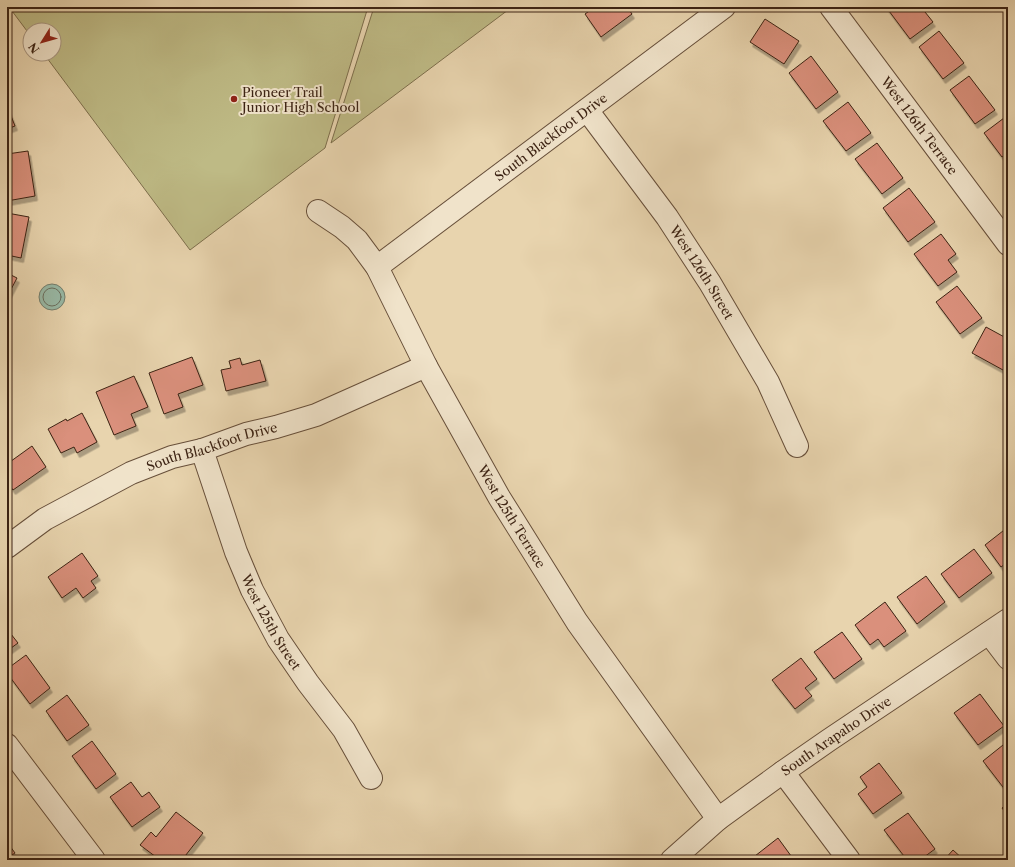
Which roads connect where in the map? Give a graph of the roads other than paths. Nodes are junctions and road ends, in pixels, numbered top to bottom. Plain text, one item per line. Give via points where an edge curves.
1 (724, 7) edge
2 (831, 7) edge
3 (586, 110) junction
4 (318, 211) dead end
5 (1008, 244) edge
6 (378, 267) junction
7 (426, 366) junction
8 (797, 446) dead end
9 (202, 450) junction
10 (7, 547) edge
11 (1008, 620) edge
12 (989, 633) junction
13 (1008, 658) edge
14 (7, 746) edge
15 (783, 772) junction
16 (371, 778) dead end
17 (718, 819) junction
18 (94, 860) edge
19 (672, 860) edge
20 (849, 860) edge

1 - 3 street, South Blackfoot Drive
2 - 5 street, West 126th Terrace
3 - 6 street, South Blackfoot Drive
3 - 8 street, West 126th Street via 668,218 710,283 768,382
4 - 6 street, West 125th Terrace via 357,240
6 - 7 street, West 125th Terrace
7 - 9 street, South Blackfoot Drive via 316,415 246,434
7 - 17 street, West 125th Terrace via 499,497 577,622
9 - 10 street, South Blackfoot Drive via 172,457 131,473 45,519
9 - 16 street, West 125th Street via 236,552 252,590 278,639 344,730
11 - 12 street, South Arapaho Drive
12 - 13 street
12 - 15 street, South Arapaho Drive
14 - 18 street
15 - 17 street, South Arapaho Drive
15 - 20 street
17 - 19 street, South Arapaho Drive

